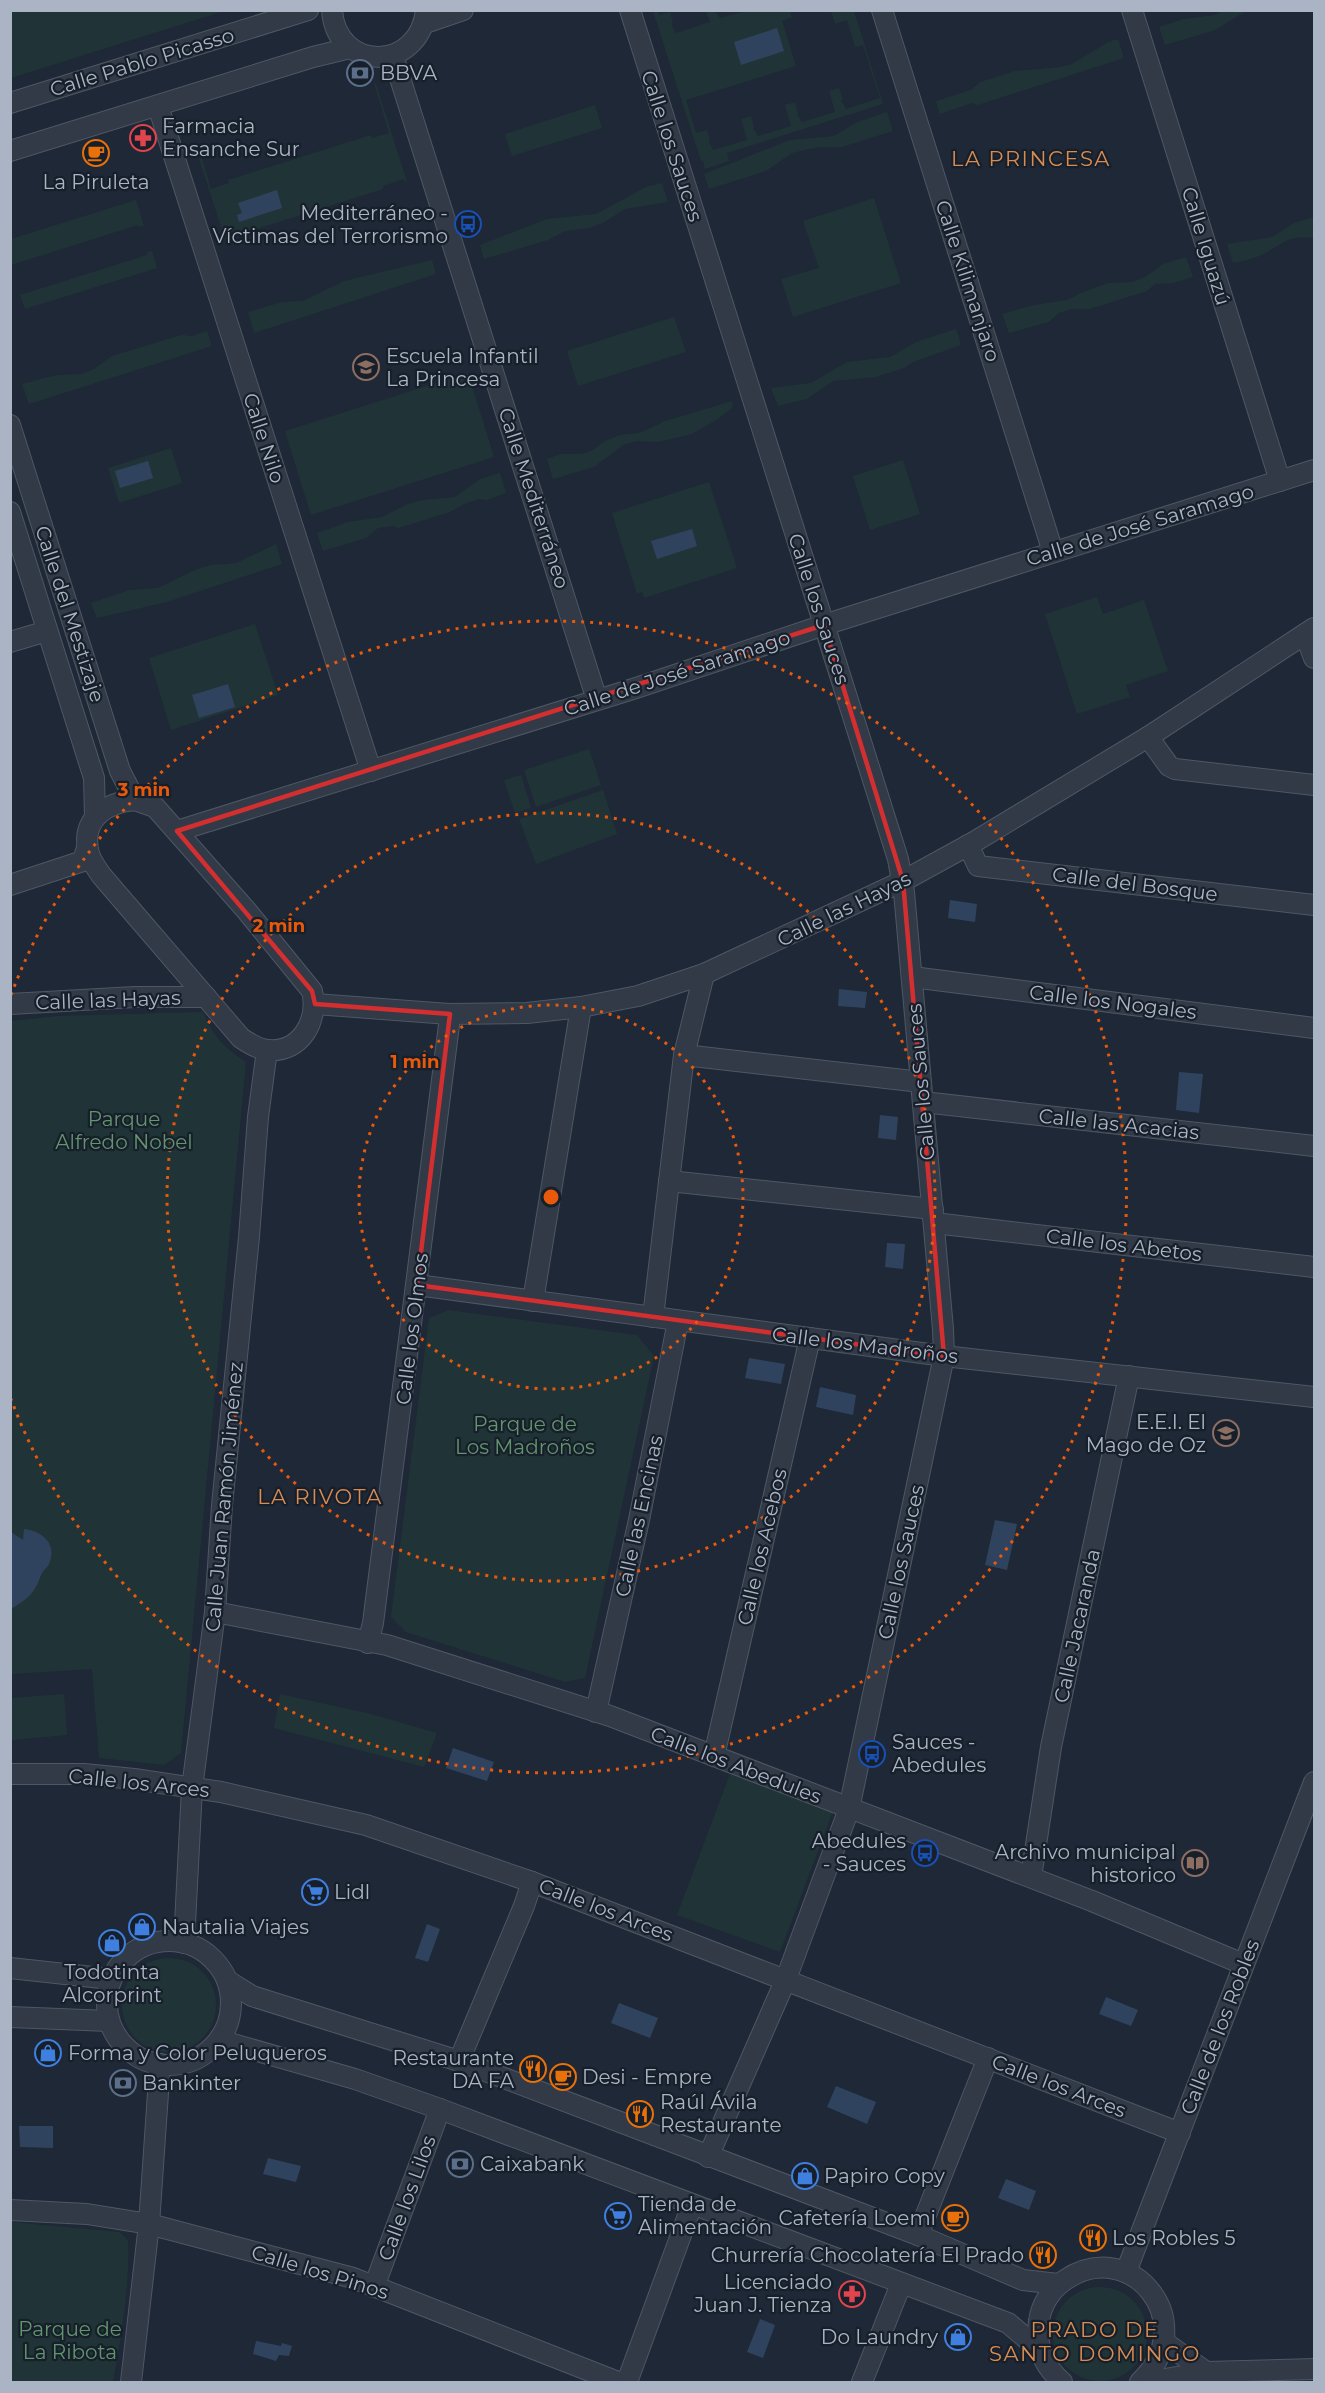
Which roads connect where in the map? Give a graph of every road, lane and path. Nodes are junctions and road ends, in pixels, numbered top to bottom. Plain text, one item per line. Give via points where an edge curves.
1 (308, 10) edge
2 (332, 10) edge
3 (464, 10) edge
4 (630, 10) edge
5 (882, 10) edge
6 (1132, 10) edge
7 (425, 17) edge
8 (350, 48) junction
9 (393, 56) junction
10 (10, 103) edge
11 (158, 106) junction
12 (10, 151) edge
13 (10, 425) edge
14 (1314, 470) edge
15 (1280, 481) junction
16 (10, 512) edge
17 (1053, 552) junction
18 (824, 625) junction
19 (47, 631) junction
20 (1310, 631) edge
21 (10, 642) edge
22 (1314, 658) edge
23 (597, 700) junction
24 (1149, 737) junction
25 (371, 771) junction
26 (1314, 785) edge
27 (135, 800) junction
28 (96, 817) junction
29 (177, 831) junction
30 (968, 845) junction
31 (87, 848) junction
32 (903, 881) junction
33 (10, 885) edge
34 (1314, 905) edge
35 (704, 974) junction
36 (912, 977) junction
37 (206, 997) junction
38 (10, 1004) edge
39 (315, 1004) junction
40 (581, 1007) junction
41 (449, 1014) junction
42 (1314, 1028) edge
43 (267, 1050) junction
44 (684, 1055) junction
45 (921, 1082) junction
46 (923, 1102) junction
47 (1314, 1146) edge
48 (669, 1181) junction
49 (933, 1216) junction
50 (1314, 1267) edge
51 (417, 1285) junction
52 (533, 1301) junction
53 (653, 1317) junction
54 (678, 1321) junction
55 (810, 1338) junction
56 (944, 1356) junction
57 (1129, 1376) junction
58 (1314, 1397) edge
59 (215, 1612) junction
60 (368, 1643) junction
61 (597, 1712) junction
62 (714, 1756) junction
63 (10, 1774) edge
64 (1314, 1782) edge
65 (192, 1788) junction
66 (849, 1809) junction
67 (1031, 1877) junction
68 (532, 1882) junction
69 (184, 1943) junction
70 (1243, 1964) junction
71 (10, 1968) edge
72 (111, 1979) junction
73 (786, 1979) junction
74 (228, 1981) junction
75 (10, 2017) edge
76 (109, 2021) junction
77 (219, 2040) junction
78 (988, 2058) junction
79 (459, 2061) junction
80 (160, 2064) junction
81 (440, 2109) junction
82 (1180, 2133) junction
83 (708, 2157) junction
84 (692, 2205) junction
85 (10, 2210) edge
86 (149, 2224) junction
87 (918, 2235) junction
88 (1126, 2272) junction
89 (901, 2284) junction
90 (1058, 2284) junction
91 (374, 2287) junction
92 (1164, 2342) junction
93 (1040, 2350) junction
94 (1314, 2369) edge
95 (1206, 2372) junction
96 (131, 2382) edge
97 (618, 2382) edge
98 (627, 2382) edge
99 (862, 2382) edge
100 (1062, 2382) edge
101 (1140, 2382) edge
102 (1147, 2382) edge

1 - 10 street, Calle Pablo Picasso
2 - 8 street via 338,35
3 - 7 street
4 - 18 street, Calle los Sauces
5 - 17 street, Calle Kilimanjaro
6 - 15 street, Calle Iguazú
7 - 9 street via 418,37
8 - 9 street via 377,58
8 - 11 street
9 - 23 street, Calle Mediterráneo
11 - 12 street
11 - 25 street, Calle Nilo
13 - 27 street, Calle del Mestizaje via 120,771
14 - 15 street, Calle de José Saramago
15 - 17 street, Calle de José Saramago
16 - 19 street, Calle del Mestizaje
17 - 18 street, Calle de José Saramago
18 - 23 street, Calle de José Saramago
18 - 32 street, Calle los Sauces
19 - 21 street
19 - 28 street, Calle del Mestizaje via 94,778
20 - 22 street
20 - 24 street, Calle las Hayas
23 - 25 street, Calle de José Saramago
24 - 26 street via 1168,766 1175,769
24 - 30 street, Calle las Hayas
25 - 29 street, Calle de José Saramago
27 - 28 street via 108,805
27 - 29 street via 155,807
28 - 31 street
29 - 39 street via 312,991
30 - 32 street, Calle las Hayas
30 - 34 street, Calle del Bosque via 978,866
31 - 33 street via 83,861
31 - 37 street, Calle las Hayas via 101,875
32 - 35 street, Calle las Hayas
32 - 36 street, Calle los Sauces
35 - 40 street, Calle las Hayas via 638,996
35 - 44 street
36 - 42 street, Calle los Nogales
36 - 45 street, Calle los Sauces
37 - 38 street, Calle las Hayas
37 - 43 street, Calle las Hayas via 242,1038
39 - 41 street, Calle las Hayas
39 - 43 street via 304,1036 278,1050
40 - 41 street, Calle las Hayas via 527,1014
40 - 52 street
41 - 51 street, Calle los Olmos
43 - 59 street, Calle Juan Ramón Jiménez
44 - 45 street
44 - 48 street
45 - 46 street, Calle los Sauces
46 - 47 street, Calle las Acacias
46 - 49 street, Calle los Sauces
48 - 49 street, Calle los Abetos
48 - 53 street
49 - 50 street, Calle los Abetos
49 - 56 street, Calle los Sauces
51 - 52 street, Calle los Madroños
51 - 60 street, Calle los Olmos
52 - 53 street, Calle los Madroños
53 - 54 street, Calle los Madroños
54 - 55 street, Calle los Madroños
54 - 61 street, Calle las Encinas
55 - 56 street, Calle los Madroños
55 - 62 street, Calle los Acebos
56 - 57 street, Calle los Madroños
56 - 66 street, Calle los Sauces
57 - 58 street, Calle los Madroños
57 - 67 street, Calle Jacaranda via 1052,1747
59 - 60 street, Calle los Abedules
59 - 65 street, Calle Juan Ramón Jiménez
60 - 61 street, Calle los Abedules via 387,1645
61 - 62 street, Calle los Abedules
62 - 66 street, Calle los Abedules
63 - 65 street, Calle los Arces via 84,1774
64 - 70 street, Calle de los Robles
65 - 68 street, Calle los Arces via 366,1826
65 - 69 street, Calle Juan Ramón Jiménez
66 - 67 street, Calle los Abedules
66 - 73 street, Calle los Sauces
67 - 70 street, Calle los Abedules
68 - 73 street, Calle los Arces
68 - 79 street
69 - 72 street via 155,1942 137,1950 122,1962
69 - 74 street via 207,1953
70 - 82 street, Calle de los Robles
71 - 72 street
72 - 76 street via 107,1993
73 - 78 street, Calle los Arces
73 - 83 street, Calle los Sauces
74 - 77 street via 232,2001 229,2022
74 - 79 street via 252,1996
75 - 76 street
76 - 80 street via 128,2050
77 - 80 street via 193,2061
77 - 81 street via 345,2076
78 - 82 street, Calle los Arces
78 - 87 street
79 - 83 street
80 - 86 street
81 - 84 street
81 - 91 street, Calle los Lilos
82 - 88 street, Calle de los Robles
83 - 87 street
84 - 89 street
84 - 98 street
85 - 86 street, Calle los Pinos via 87,2214
86 - 91 street, Calle los Pinos via 353,2278
86 - 96 street
87 - 90 street via 1023,2280
88 - 90 street via 1090,2269
88 - 92 street via 1144,2284 1157,2301 1164,2321
89 - 93 street via 1008,2323
89 - 99 street
90 - 93 street via 1039,2315
91 - 97 street, Calle los Pinos
92 - 95 street
92 - 101 street via 1160,2358
93 - 100 street
94 - 95 street
95 - 102 street

